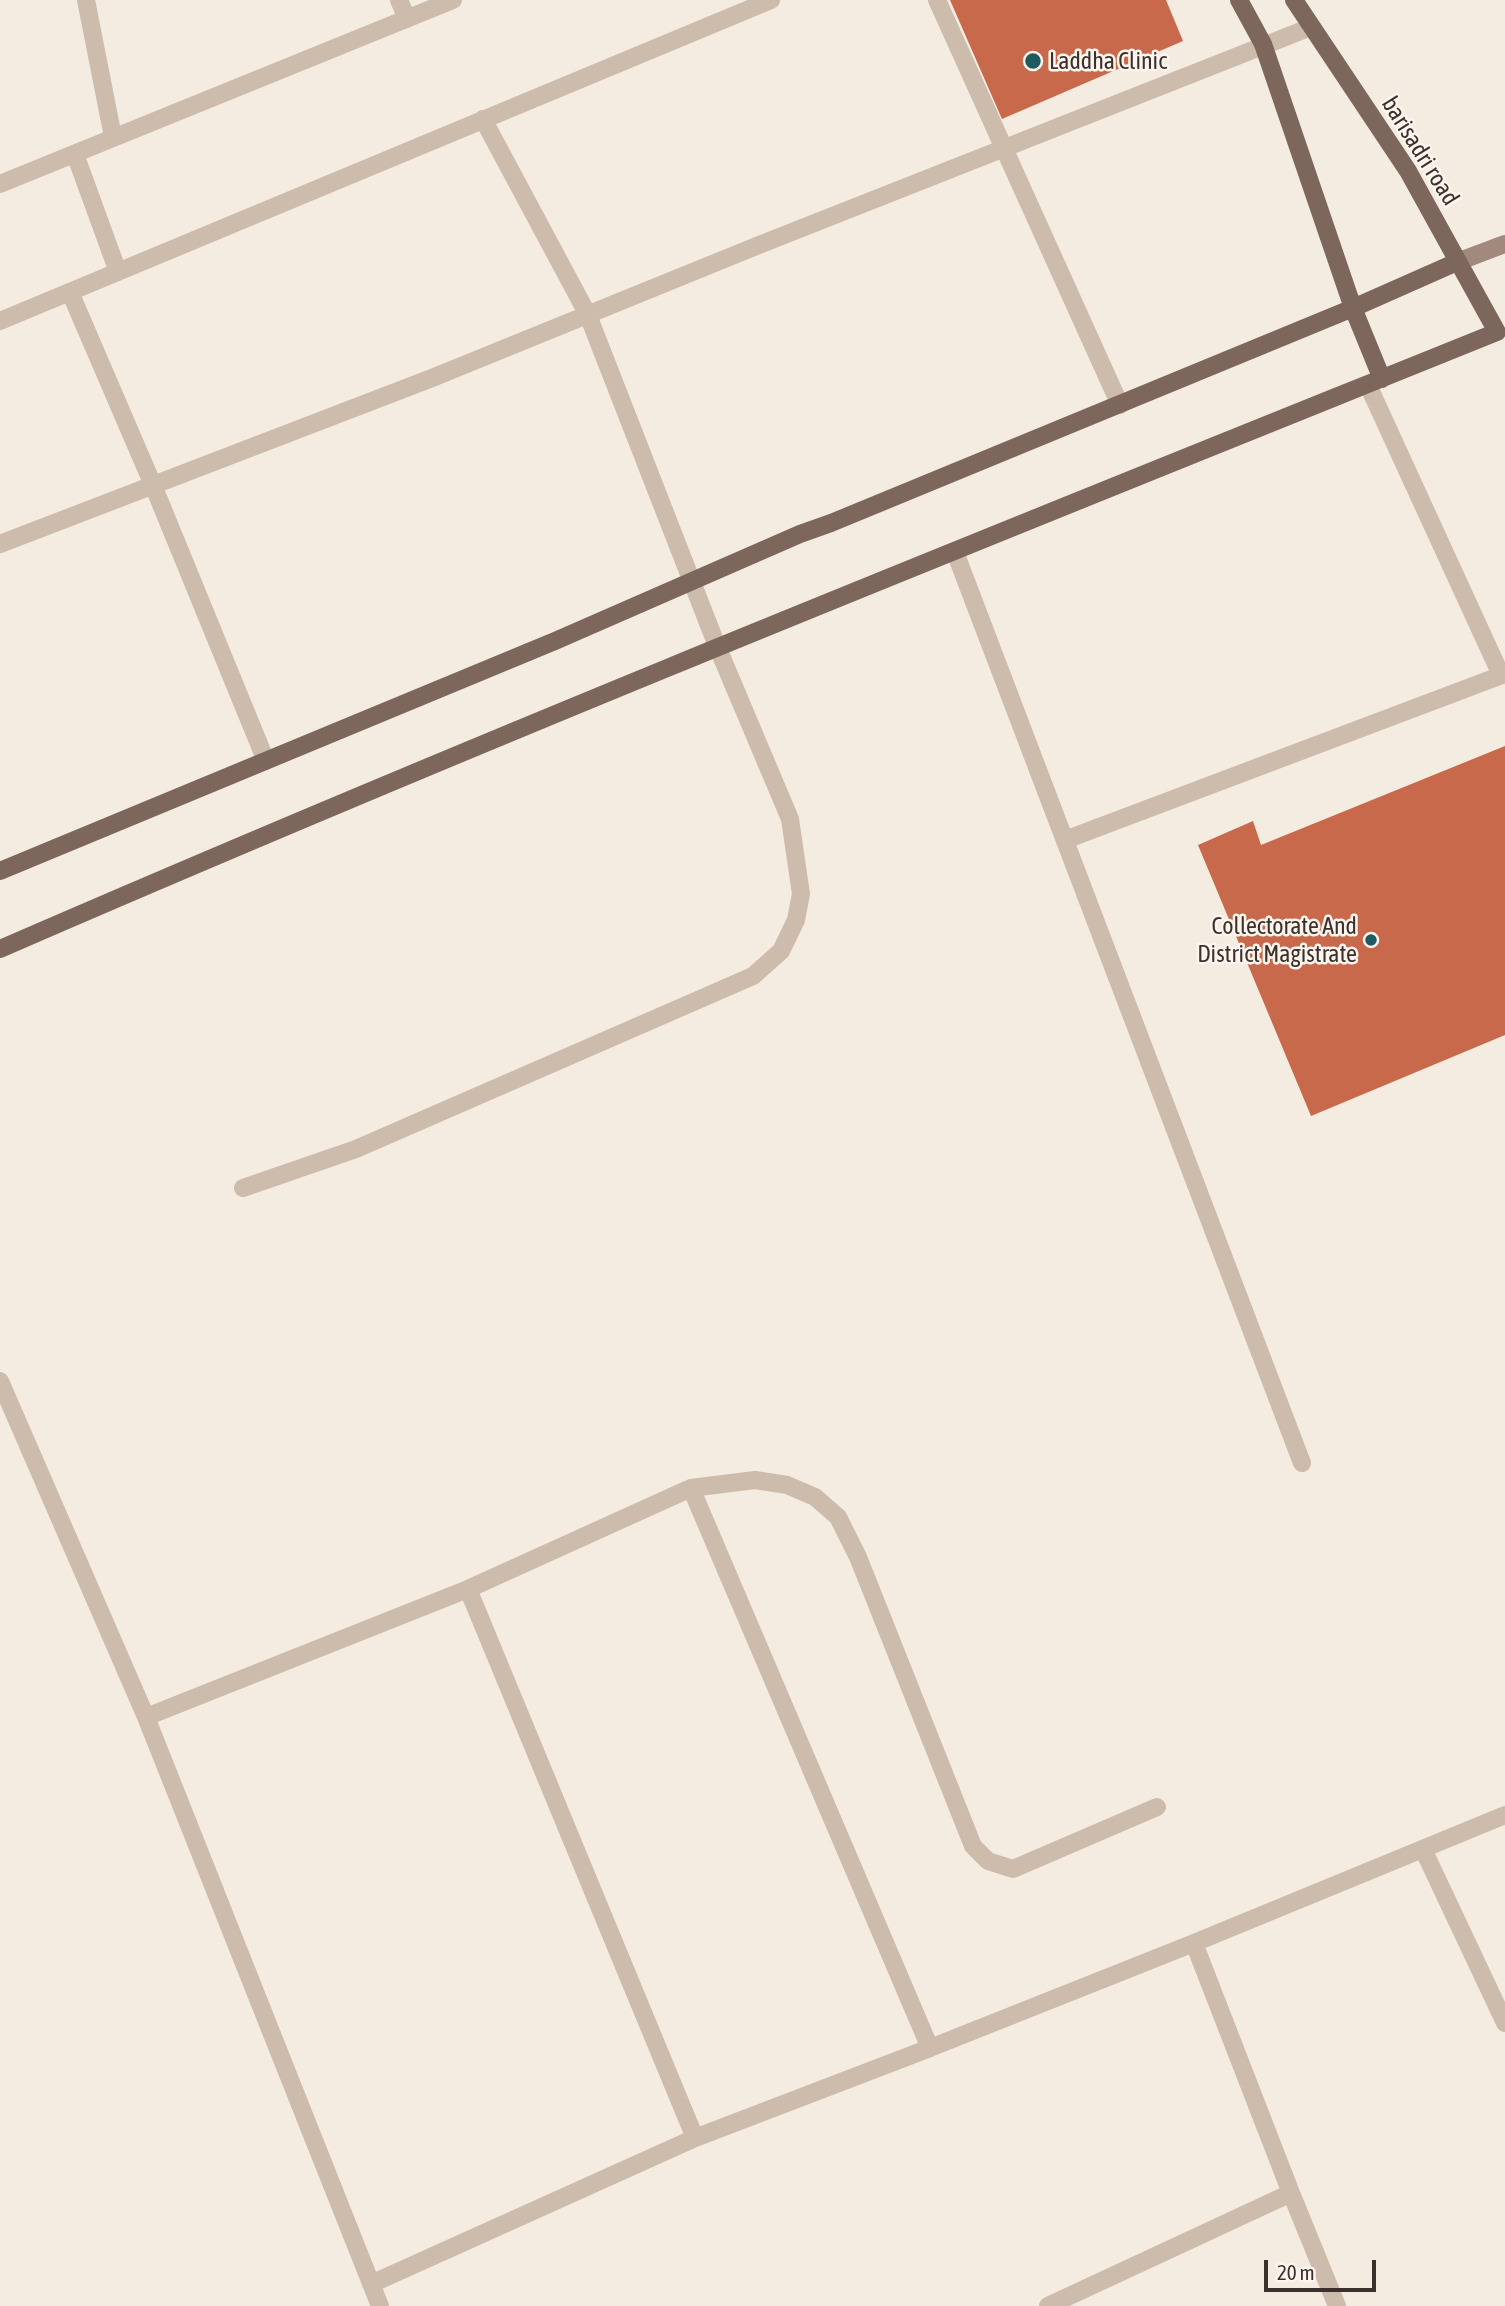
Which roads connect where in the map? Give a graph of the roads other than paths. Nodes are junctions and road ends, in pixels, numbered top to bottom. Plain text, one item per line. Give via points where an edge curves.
1 (86, 0) edge
2 (399, 0) edge
3 (453, 0) edge
4 (771, 0) edge
5 (937, 0) edge
6 (1239, 0) edge
7 (1293, 0) edge
8 (407, 19) junction
9 (1311, 27) junction
10 (1263, 44) junction
11 (483, 119) junction
12 (113, 137) junction
13 (1004, 149) junction
14 (75, 154) junction
15 (0, 184) edge
16 (1505, 244) edge
17 (1457, 262) junction
18 (118, 272) junction
19 (70, 292) junction
20 (1353, 308) junction
21 (588, 314) junction
22 (0, 321) edge
23 (1501, 330) edge
24 (1375, 382) junction
25 (1120, 405) junction
26 (153, 485) junction
27 (0, 544) edge
28 (955, 552) junction
29 (693, 580) junction
30 (718, 646) junction
31 (1503, 675) edge
32 (266, 761) junction
33 (1065, 840) junction
34 (0, 871) edge
35 (0, 949) edge
36 (243, 1188) dead end
37 (0, 1381) edge
38 (1301, 1463) dead end
39 (691, 1488) junction
40 (468, 1589) junction
41 (146, 1717) junction
42 (1157, 1807) dead end
43 (1505, 1815) edge
44 (1423, 1849) junction
45 (1194, 1944) junction
46 (1505, 2023) edge
47 (930, 2048) junction
48 (695, 2138) junction
49 (1291, 2193) junction
50 (371, 2284) junction
51 (380, 2306) edge
52 (1048, 2306) edge
53 (1337, 2306) edge

1 - 12 street
2 - 8 street
3 - 8 street
4 - 11 street
5 - 13 street
6 - 10 main road
7 - 9 main road, barisadri road
8 - 12 street
9 - 10 street
9 - 17 main road, barisadri road via 1408,171
10 - 13 street
10 - 20 main road
11 - 18 street
11 - 21 street
12 - 14 street
13 - 21 street
13 - 25 street
14 - 15 street
14 - 18 street
16 - 17 main road
17 - 20 main road
17 - 23 main road, barisadri road
18 - 19 street
19 - 22 street
19 - 26 street
20 - 24 main road
20 - 25 main road
21 - 26 street
21 - 29 street
23 - 24 main road
24 - 28 main road
24 - 31 street
25 - 29 main road
26 - 27 street
26 - 32 street
28 - 30 main road
28 - 33 street
29 - 30 street
29 - 32 main road
30 - 35 main road
30 - 36 street via 790,819 801,894 796,920 781,951 753,976 356,1149
31 - 33 street
32 - 34 main road
33 - 38 street
37 - 41 street
39 - 40 street
39 - 42 street via 755,1480 787,1485 815,1497 838,1517 973,1846 988,1861 1013,1869
39 - 47 street
40 - 41 street
40 - 48 street
41 - 50 street
43 - 44 street
44 - 45 street
44 - 46 street
45 - 47 street
45 - 49 street
47 - 48 street
48 - 50 street
49 - 52 street
49 - 53 street
50 - 51 street

